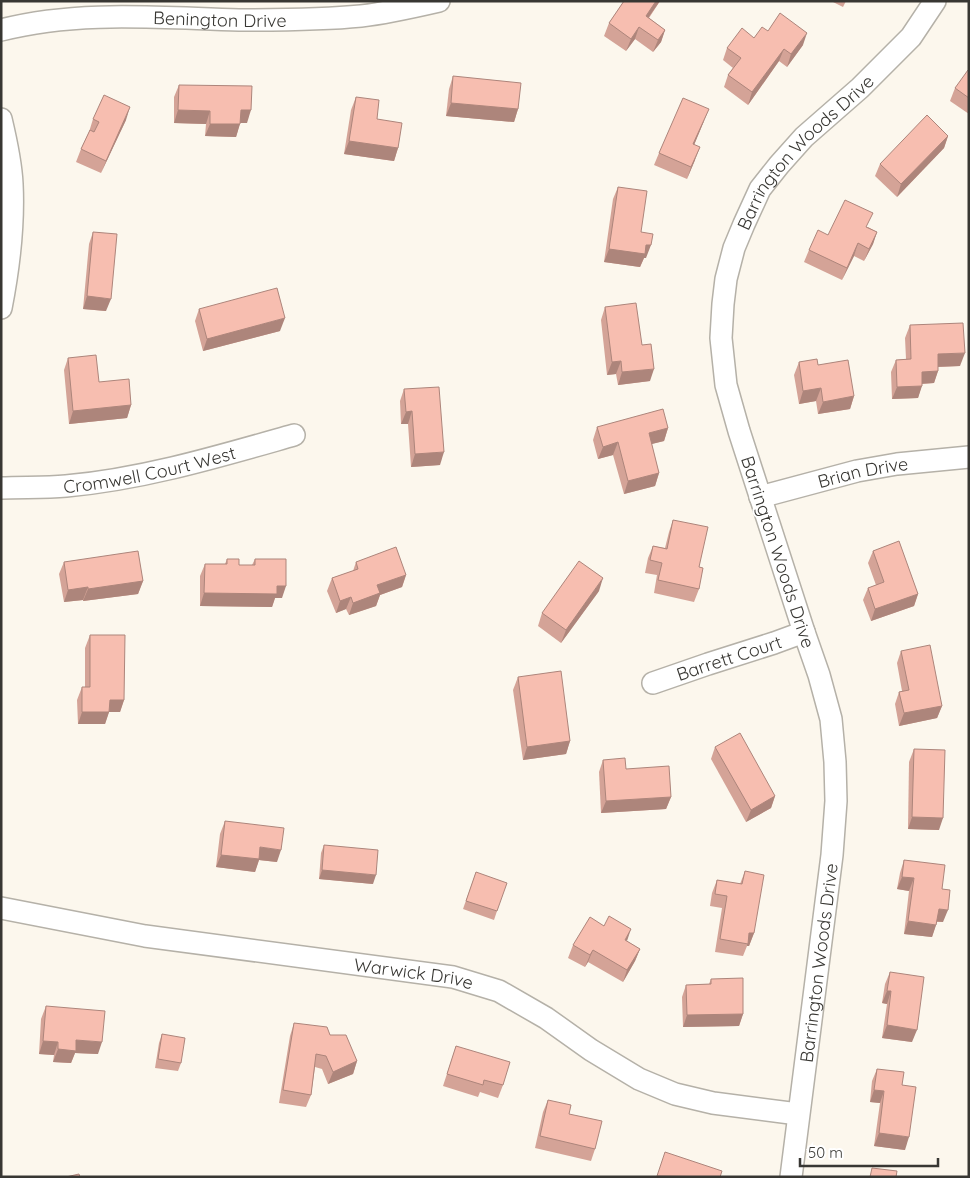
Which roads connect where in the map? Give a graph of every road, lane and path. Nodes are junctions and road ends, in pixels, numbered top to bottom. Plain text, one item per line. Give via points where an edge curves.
1 (439, 1) edge
2 (935, 1) edge
3 (1, 30) edge
4 (1, 119) edge
5 (1, 308) edge
6 (294, 435) dead end
7 (969, 457) edge
8 (1, 488) edge
9 (760, 497) junction
10 (804, 632) junction
11 (653, 682) dead end
12 (1, 908) edge
13 (798, 1114) junction
14 (790, 1177) edge

1 - 3 street, Benington Drive via 362,16 249,20 104,16
2 - 9 street, Barrington Woods Drive via 911,37 779,164 760,189 734,248 726,279 721,338 726,385
4 - 5 street via 12,183 10,246
6 - 8 street, Cromwell Court West via 195,463 126,478 66,486
7 - 9 street, Brian Drive via 857,471
9 - 10 street, Barrington Woods Drive
10 - 11 street, Barrett Court
10 - 13 street, Barrington Woods Drive via 831,719 836,801 832,855
12 - 13 street, Warwick Drive via 145,936 453,978 499,992 546,1018 639,1079 675,1094 713,1103
13 - 14 street, Barrington Woods Drive

